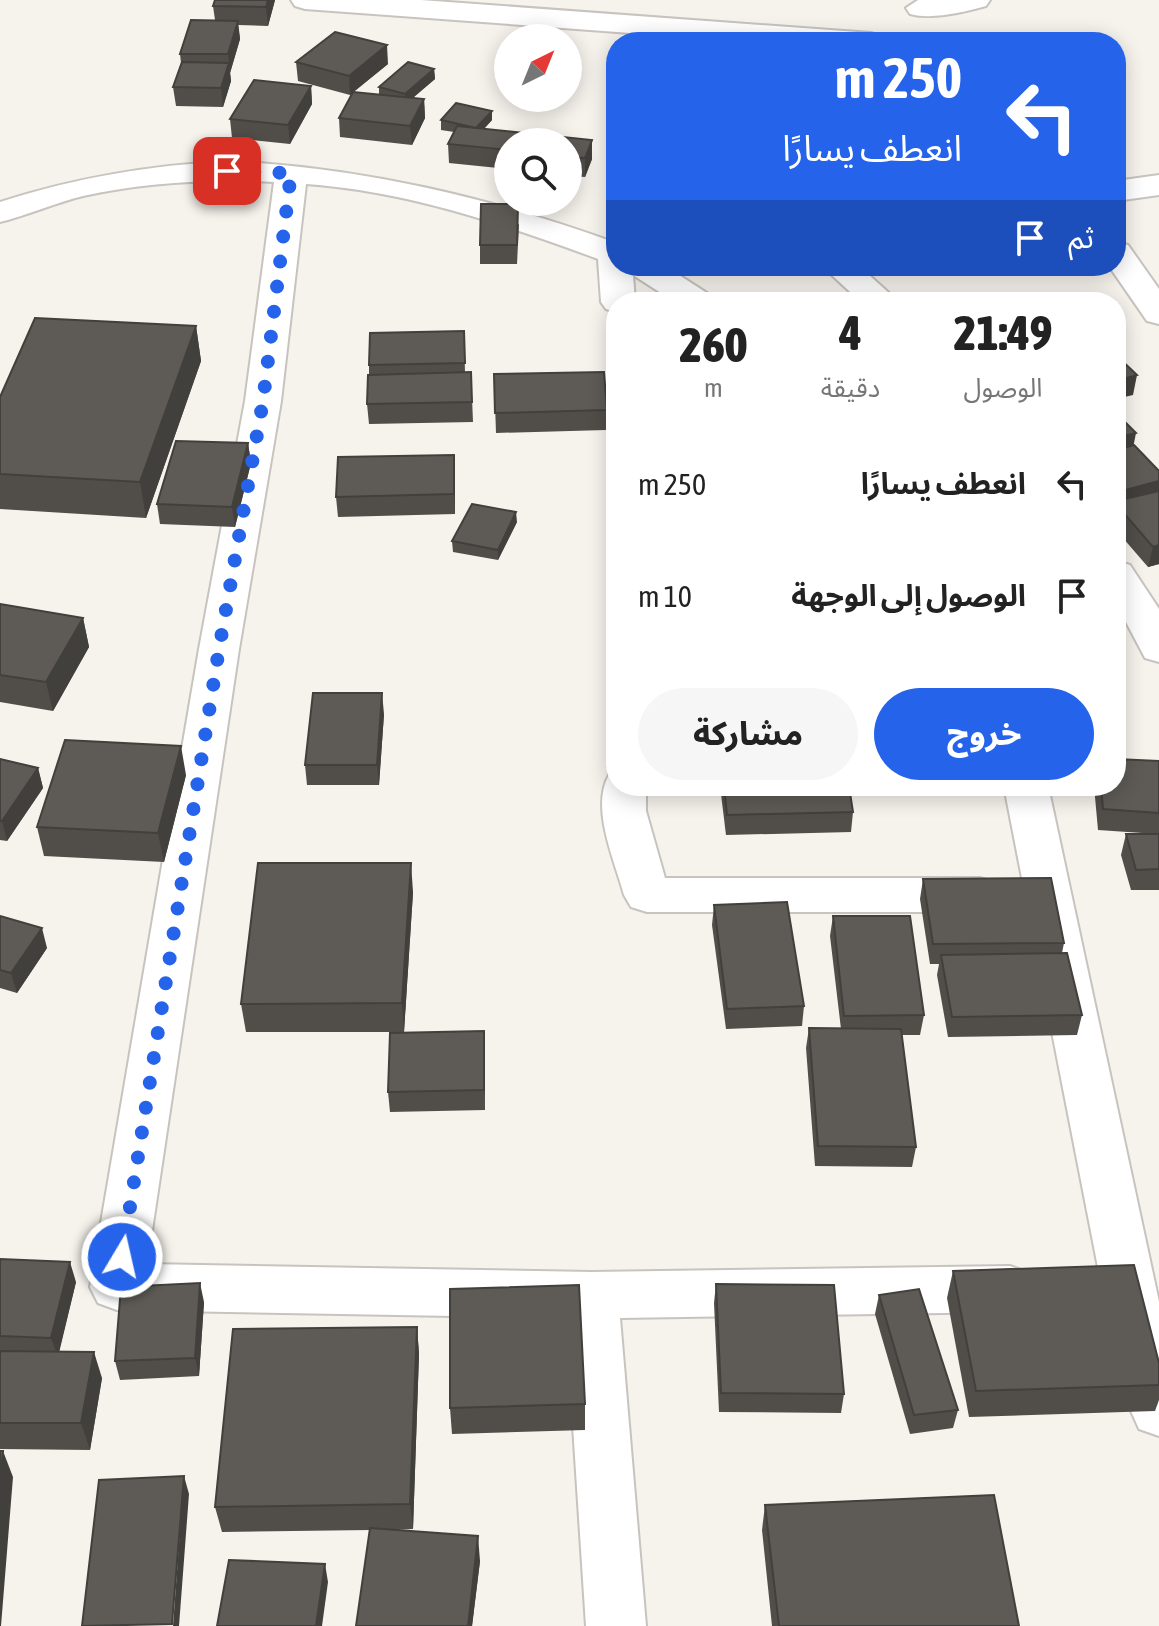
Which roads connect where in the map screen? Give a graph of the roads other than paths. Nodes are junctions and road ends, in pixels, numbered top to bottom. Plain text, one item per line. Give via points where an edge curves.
1 (305, 0) edge
2 (976, 0) edge
3 (924, 13) edge
4 (736, 32) edge
5 (291, 173) junction
6 (1159, 185) edge
7 (1126, 190) edge
8 (0, 212) edge
9 (606, 251) edge
10 (1126, 266) edge
11 (654, 276) edge
12 (851, 276) edge
13 (681, 292) edge
14 (870, 292) edge
15 (1159, 314) edge
16 (1126, 587) edge
17 (1159, 648) edge
18 (624, 796) edge
19 (1028, 796) edge
20 (1050, 895) junction
21 (1087, 1288) junction
22 (591, 1295) junction
23 (1159, 1411) edge
24 (616, 1626) edge

1 - 4 street
2 - 3 street
5 - 8 street via 176,171 123,176 54,192
5 - 9 street via 418,191
5 - 22 street via 263,401 117,1287
6 - 7 street
10 - 15 street
11 - 13 street
12 - 14 street
16 - 17 street
18 - 20 street via 647,895
19 - 20 street
20 - 21 street
21 - 22 street
21 - 23 street
22 - 24 street

